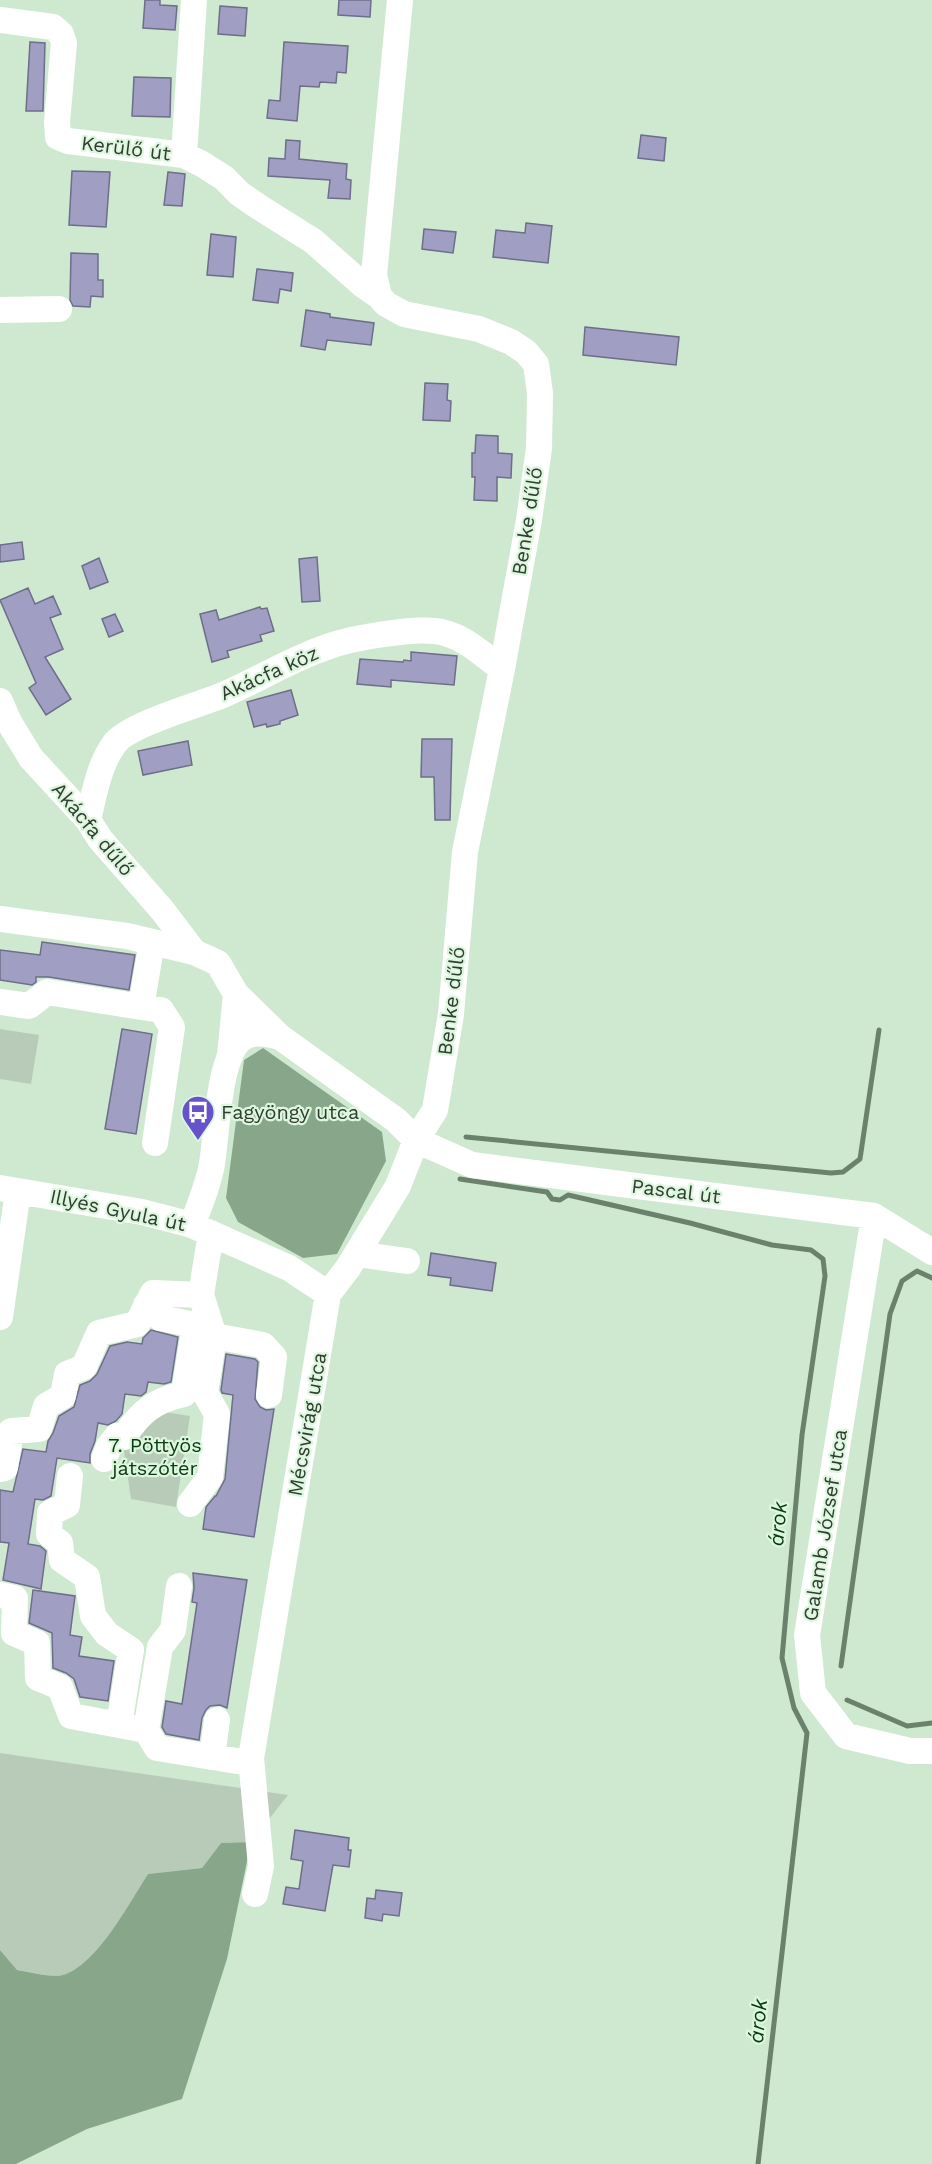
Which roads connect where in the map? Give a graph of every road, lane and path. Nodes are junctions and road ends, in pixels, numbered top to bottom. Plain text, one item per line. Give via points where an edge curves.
1 (194, 0) edge
2 (400, 0) edge
3 (0, 20) edge
4 (184, 155) junction
5 (379, 296) junction
6 (59, 309) dead end
7 (0, 310) edge
8 (502, 669) junction
9 (0, 701) edge
10 (88, 820) junction
11 (0, 919) edge
12 (152, 942) junction
13 (194, 952) junction
14 (236, 994) junction
15 (0, 1002) edge
16 (141, 1007) junction
17 (280, 1037) junction
18 (230, 1056) junction
19 (416, 1140) junction
20 (154, 1143) dead end
21 (9, 1189) edge
22 (874, 1216) junction
23 (201, 1229) junction
24 (932, 1252) edge
25 (357, 1254) junction
26 (407, 1261) dead end
27 (328, 1294) junction
28 (201, 1295) junction
29 (146, 1305) junction
30 (0, 1317) edge
31 (214, 1336) junction
32 (269, 1395) dead end
33 (104, 1459) dead end
34 (0, 1469) edge
35 (70, 1476) dead end
36 (190, 1504) dead end
37 (179, 1586) dead end
38 (0, 1595) edge
39 (217, 1719) dead end
40 (119, 1725) junction
41 (146, 1730) junction
42 (932, 1751) edge
43 (212, 1757) junction
44 (251, 1758) junction
45 (255, 1894) dead end

1 - 4 street, Kerülő út
2 - 5 street via 374,276
3 - 4 street, Kerülő út via 53,27 61,34 64,43 58,137
4 - 5 street, Kerülő út via 224,178 249,201 313,241
5 - 8 street, Benke dűlő via 404,314 479,330 511,342 536,364 539,448
6 - 7 street
8 - 10 street, Akácfa köz via 458,637 435,631 361,638 328,646 122,736 105,761
8 - 19 street, Benke dűlő via 465,852 452,1014 435,1110
9 - 10 street, Akácfa dűlő via 31,758
10 - 13 street, Akácfa dűlő
11 - 12 street
12 - 13 street
12 - 16 street
13 - 14 street via 218,963
14 - 17 street
14 - 18 street
15 - 16 street via 28,1006 47,992
16 - 20 street via 160,1010 172,1027
17 - 18 street via 248,1035
17 - 19 street via 396,1120
18 - 23 street via 202,1200
19 - 22 street, Pascal út via 472,1165
19 - 25 street, Mécsvirág utca via 398,1186
21 - 23 street, Illyés Gyula út via 142,1212
21 - 30 street
22 - 24 street, Pascal út
22 - 42 street, Galamb József utca via 807,1635 813,1693 846,1736 910,1752
23 - 27 street, Illyés Gyula út via 289,1268
23 - 28 street
25 - 26 street
25 - 27 street, Mécsvirág utca
27 - 44 street, Mécsvirág utca
28 - 29 street via 153,1293
28 - 31 street
29 - 33 street via 160,1318 190,1324 194,1330 184,1394 162,1399 134,1421 124,1437 117,1437 109,1446
29 - 34 street via 137,1324 99,1332 84,1367 67,1374 63,1396 46,1406 39,1429 11,1431 5,1468
31 - 32 street via 263,1345 274,1357
31 - 36 street via 205,1393 217,1414 210,1477
35 - 40 street via 67,1505 50,1513 49,1534 60,1543 62,1560 87,1577 93,1616 107,1634 131,1650
37 - 41 street via 173,1630 160,1647
38 - 40 street via 15,1598 14,1633 37,1643 38,1678 60,1687 70,1716
39 - 43 street
40 - 41 street
41 - 43 street via 157,1748
43 - 44 street via 237,1761
44 - 45 street, Mécsvirág utca via 261,1866

